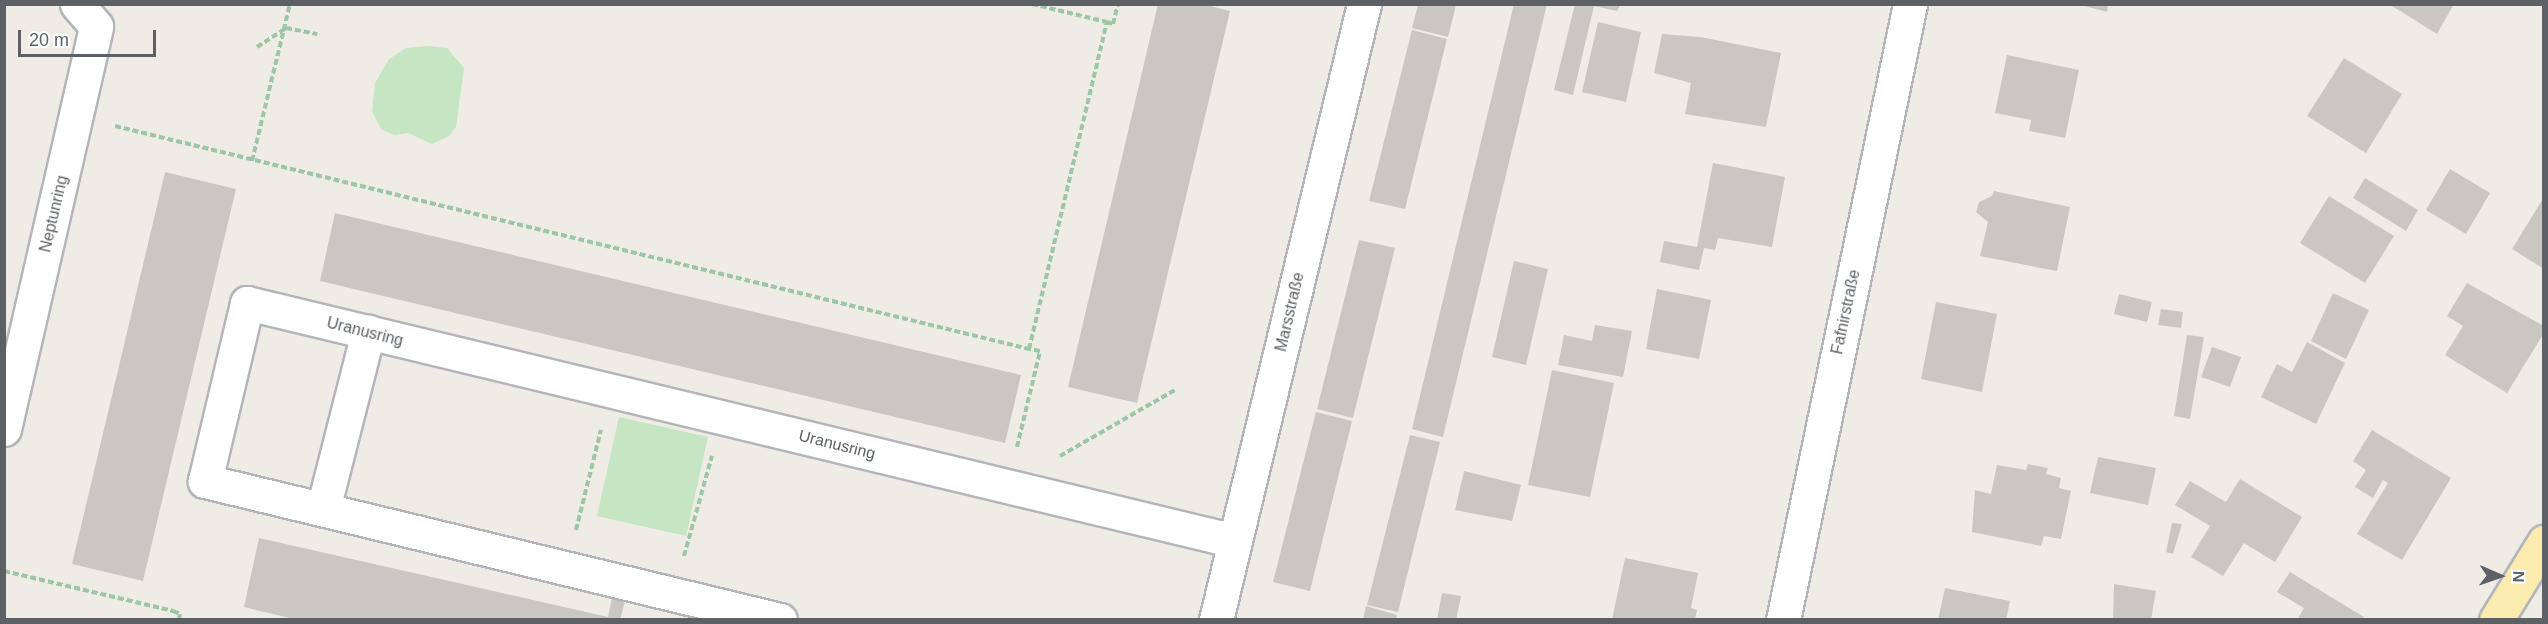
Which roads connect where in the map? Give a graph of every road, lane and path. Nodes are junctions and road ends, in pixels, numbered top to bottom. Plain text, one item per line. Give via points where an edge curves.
1 (77, 4) edge
2 (290, 4) edge
3 (1032, 4) edge
4 (1118, 4) edge
5 (1364, 4) edge
6 (1910, 4) edge
7 (1107, 22) junction
8 (286, 28) junction
9 (317, 34) dead end
10 (257, 47) dead end
11 (76, 116) junction
12 (252, 161) junction
13 (368, 332) junction
14 (1029, 349) junction
15 (1175, 390) dead end
16 (610, 391) junction
17 (722, 418) junction
18 (4, 429) edge
19 (1008, 486) junction
20 (323, 509) junction
21 (1235, 541) junction
22 (2544, 542) edge
23 (567, 568) junction
24 (4, 571) edge
25 (674, 594) junction
26 (179, 620) edge
27 (780, 620) edge
28 (1216, 620) edge
29 (1783, 620) edge
30 (2496, 620) edge

1 - 11 street, Neptunring via 96,26
2 - 8 path
3 - 7 path
4 - 7 path via 1113,24
5 - 21 street, Marsstraße
6 - 29 street, Fafnirstraße
7 - 14 path
8 - 9 path
8 - 10 path
8 - 12 path
11 - 12 path
11 - 18 street, Neptunring
12 - 14 path
13 - 16 street, Uranusring
13 - 20 street
13 - 20 street, Uranusring via 247,303 205,481
14 - 19 path via 1040,351
15 - 19 path
16 - 17 street, Uranusring
16 - 23 path
17 - 19 street, Uranusring
17 - 25 path
19 - 21 street, Uranusring
20 - 23 street, Uranusring
21 - 28 street, Marsstraße
22 - 30 main road
23 - 25 street, Uranusring
24 - 26 path via 173,611 180,614
25 - 27 street, Uranusring

